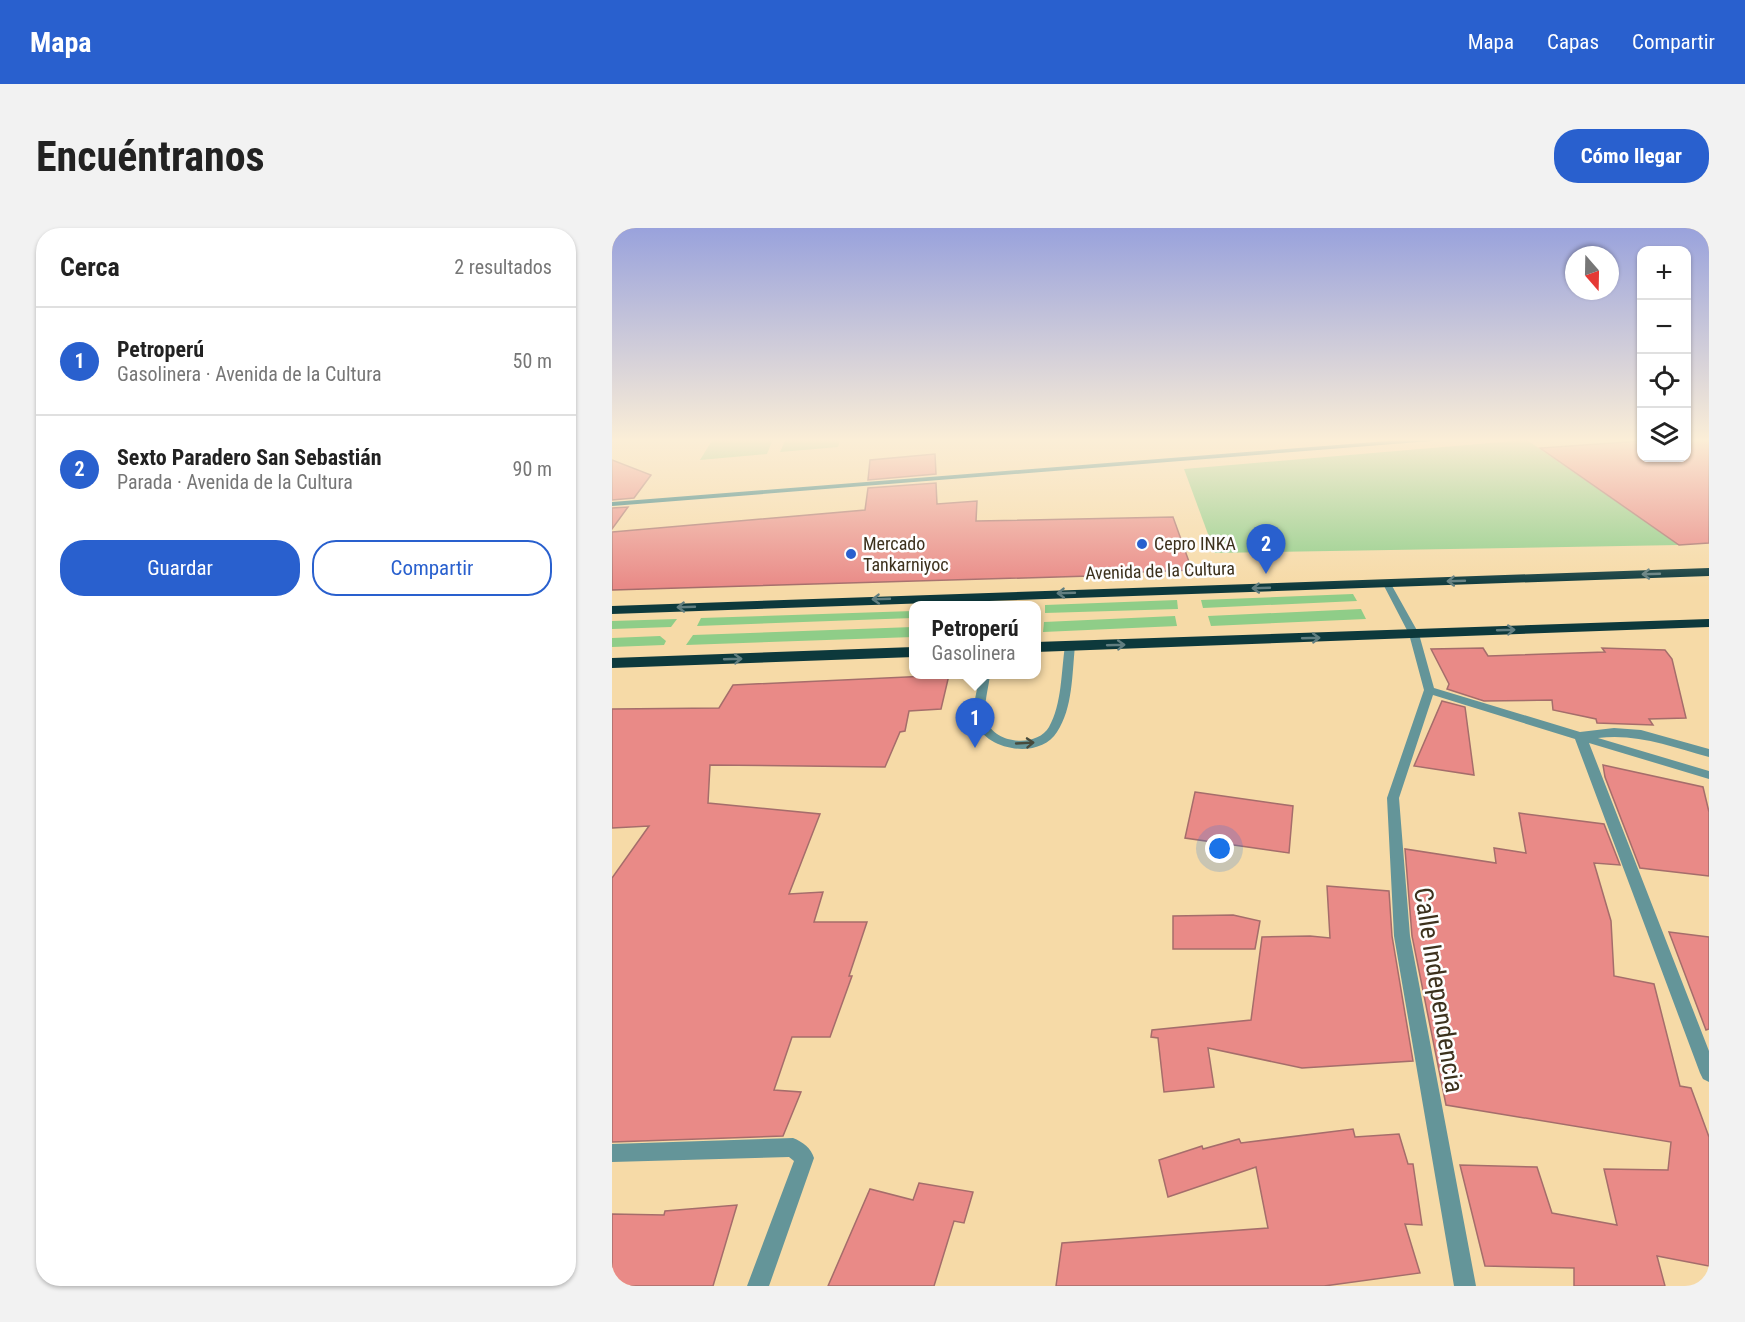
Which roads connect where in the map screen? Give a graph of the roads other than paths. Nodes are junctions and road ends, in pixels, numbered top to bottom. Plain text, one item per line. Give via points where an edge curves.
1 (809, 488) edge
2 (612, 504) edge
3 (1709, 572) edge
4 (1387, 584) junction
5 (1001, 600) edge
6 (962, 601) edge
7 (909, 602) edge
8 (612, 610) edge
9 (1709, 623) edge
10 (1414, 634) junction
11 (1070, 646) junction
12 (1041, 647) edge
13 (909, 652) edge
14 (612, 663) edge
15 (985, 679) edge
16 (1429, 690) junction
17 (1581, 736) junction
18 (1709, 753) edge
19 (1709, 775) edge
20 (1709, 1073) edge
21 (612, 1153) edge
22 (758, 1286) edge
23 (1465, 1286) edge

1 - 2 street
3 -> 4 highway, Avenida de la Cultura
4 -> 5 highway, Avenida de la Cultura
4 - 10 street
5 -> 6 highway, Avenida de la Cultura
7 -> 8 highway, Avenida de la Cultura
10 -> 9 highway
11 -> 10 highway
10 - 16 street
11 - 12 highway
15 -> 11 street via 980,720 987,731 1003,742 1037,742 1050,735 1059,718
14 -> 13 highway
16 - 17 street
16 - 23 street, Calle Independencia via 1394,798 1395,821 1402,936
17 - 18 street via 1641,734
17 - 19 street
17 - 20 street
21 - 22 street via 794,1147 805,1158

